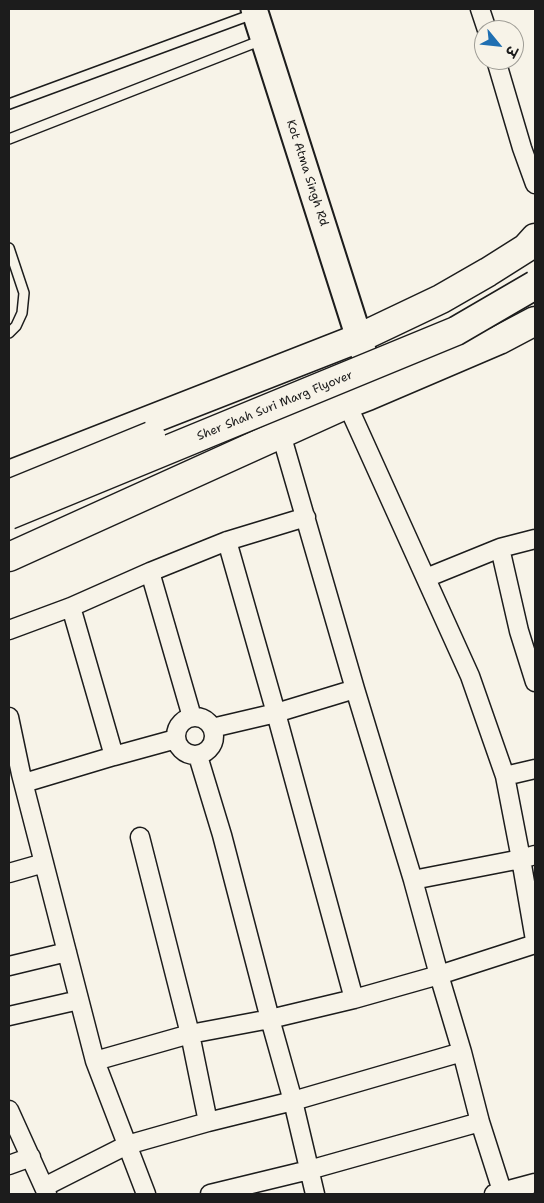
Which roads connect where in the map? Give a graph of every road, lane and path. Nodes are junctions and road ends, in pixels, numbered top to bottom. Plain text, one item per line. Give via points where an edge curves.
1 (255, 11) edge
2 (264, 40) junction
3 (499, 70) edge
4 (9, 104) edge
5 (9, 139) edge
6 (535, 184) edge
7 (9, 248) edge
8 (532, 250) edge
9 (535, 285) edge
10 (535, 296) edge
11 (535, 321) edge
12 (9, 333) edge
13 (359, 338) junction
14 (376, 392) junction
15 (347, 404) junction
16 (281, 434) junction
17 (9, 475) edge
18 (9, 494) edge
19 (9, 515) edge
20 (306, 517) junction
21 (535, 539) edge
22 (227, 541) junction
23 (500, 548) junction
24 (9, 557) edge
25 (150, 572) junction
26 (426, 578) junction
27 (71, 607) junction
28 (9, 630) edge
29 (535, 682) edge
30 (355, 690) junction
31 (276, 712) junction
32 (9, 717) edge
33 (192, 717) junction
34 (212, 728) junction
35 (176, 739) junction
36 (114, 756) junction
37 (198, 756) junction
38 (535, 769) edge
39 (505, 776) junction
40 (18, 778) edge
41 (140, 837) dead end
42 (528, 857) edge
43 (44, 862) junction
44 (9, 872) edge
45 (414, 880) junction
46 (535, 940) edge
47 (535, 944) edge
48 (67, 952) junction
49 (9, 966) edge
50 (439, 975) junction
51 (354, 999) junction
52 (79, 1000) junction
53 (9, 1016) edge
54 (270, 1019) junction
55 (190, 1034) junction
56 (462, 1052) junction
57 (95, 1061) junction
58 (293, 1101) junction
59 (9, 1110) edge
60 (208, 1122) junction
61 (480, 1122) junction
62 (127, 1145) junction
63 (31, 1157) junction
64 (9, 1166) edge
65 (309, 1170) junction
66 (535, 1182) edge
67 (45, 1190) edge
68 (146, 1194) edge
69 (210, 1194) edge
70 (315, 1194) edge
71 (499, 1194) edge

1 - 2 main road, Kot Atma Singh Rd
1 - 4 lane
2 - 5 lane
2 - 13 main road, Kot Atma Singh Rd
3 - 6 street
7 - 12 lane via 24,293 22,313
8 - 10 highway via 519,270 526,288
8 - 13 highway
8 - 18 highway, Sher Shah Suri Marg Flyover, bridge via 451,314
9 - 19 highway, Sher Shah Suri Marg Flyover, bridge via 456,331
11 - 14 highway via 499,340
13 - 14 main road, Kot Atma Singh Rd
13 - 17 highway
14 - 15 highway
15 - 16 highway
15 - 26 street
16 - 20 street
16 - 24 highway
20 - 22 street
20 - 30 street
21 - 23 street
22 - 25 street
22 - 31 street
23 - 26 street
23 - 29 street via 519,631
25 - 27 street
25 - 33 street
26 - 39 street via 470,676
27 - 28 street
27 - 36 street
30 - 31 street
30 - 45 street
31 - 34 street
31 - 51 street
32 - 40 street
33 - 34 street via 203,718
33 - 35 street via 177,729
34 - 37 street via 215,734 213,744
35 - 36 street
35 - 37 street via 179,749 188,755
36 - 40 street
37 - 54 street
38 - 39 street
39 - 42 street
40 - 43 street
41 - 55 street
42 - 45 street
42 - 46 street
43 - 44 street
43 - 48 street
45 - 50 street
47 - 50 street
48 - 49 street
48 - 52 street
50 - 51 street
50 - 56 street
51 - 54 street
52 - 53 street
52 - 57 street
54 - 55 street
54 - 58 street
55 - 57 street
55 - 60 street
56 - 58 street
56 - 61 street
57 - 62 street
58 - 60 street
58 - 65 street
59 - 63 street
60 - 62 street
61 - 65 street
61 - 71 street
62 - 67 street
62 - 68 street
63 - 64 street
63 - 67 street
65 - 69 street
65 - 70 street
66 - 71 street

